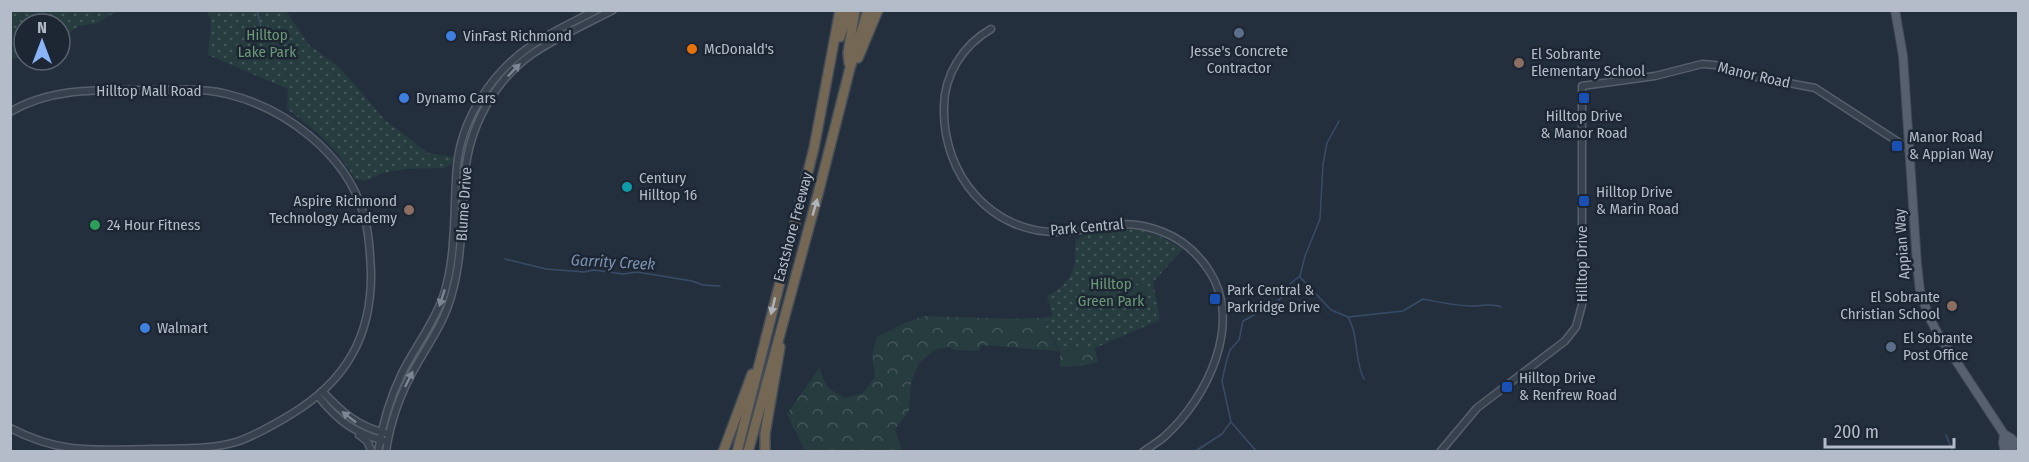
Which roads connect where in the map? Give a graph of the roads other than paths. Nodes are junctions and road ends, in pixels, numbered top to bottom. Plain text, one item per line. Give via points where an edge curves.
1 (596, 10) edge
2 (613, 10) edge
3 (840, 10) edge
4 (848, 10) edge
5 (855, 10) edge
6 (868, 10) edge
7 (878, 10) edge
8 (1895, 10) edge
9 (991, 29) dead end
10 (850, 69) junction
11 (1582, 86) joint
12 (10, 112) edge
13 (814, 148) junction
14 (1909, 149) junction
15 (782, 324) junction
16 (761, 356) junction
17 (321, 394) junction
18 (10, 428) edge
19 (352, 429) junction
20 (2004, 437) junction
21 (383, 438) junction
22 (2019, 446) edge
23 (130, 451) edge
24 (372, 452) edge
25 (378, 452) edge
26 (386, 452) edge
27 (723, 452) edge
28 (737, 452) edge
29 (748, 452) edge
30 (765, 452) edge
31 (1143, 452) edge
32 (1440, 452) edge
33 (2005, 452) edge
34 (2014, 452) edge

1 -> 21 street, Blume Drive via 516,57 492,83 473,114 457,165 452,257 446,288 428,330 402,374
21 -> 2 street, Blume Drive via 389,434 407,383 451,299 459,261 465,168 484,110 499,86 522,62
3 - 13 highway, Eastshore Freeway
4 - 13 highway
5 - 10 highway via 848,53
6 - 10 highway, Eastshore Freeway
7 - 10 highway
8 - 14 main road, Appian Way via 1904,56
9 - 31 street, Park Central via 973,42 959,60 948,81 944,104 948,149 973,194 1011,222 1041,231 1128,224 1161,231 1198,256 1217,286 1223,315 1215,363 1196,399 1176,425
15 -> 10 highway, Eastshore Freeway
11 - 14 street, Manor Road via 1655,76 1702,64 1715,65 1815,88
11 - 32 street, Hilltop Drive via 1579,320 1565,341 1477,408
12 - 17 street, Hilltop Mall Road via 38,99 71,92 204,90 266,108 318,144 344,175 363,210 370,263 370,302 361,336 346,365
13 -> 16 highway, Eastshore Freeway
14 - 20 main road, Appian Way via 1923,303 1937,332
15 - 29 highway, Eastshore Freeway
15 - 30 highway
16 - 27 highway
16 - 28 highway, Eastshore Freeway
17 - 19 street via 331,412
21 -> 17 street
17 - 23 street, Hilltop Mall Road via 267,428 236,442
18 - 23 street, Hilltop Mall Road via 60,447
19 - 21 street
19 - 24 street via 367,441
20 - 22 main road, Appian Way
20 - 33 main road, Appian Way
20 - 34 main road
21 - 25 street, Blume Drive
21 - 26 street, Blume Drive
22 - 34 main road, Appian Way

